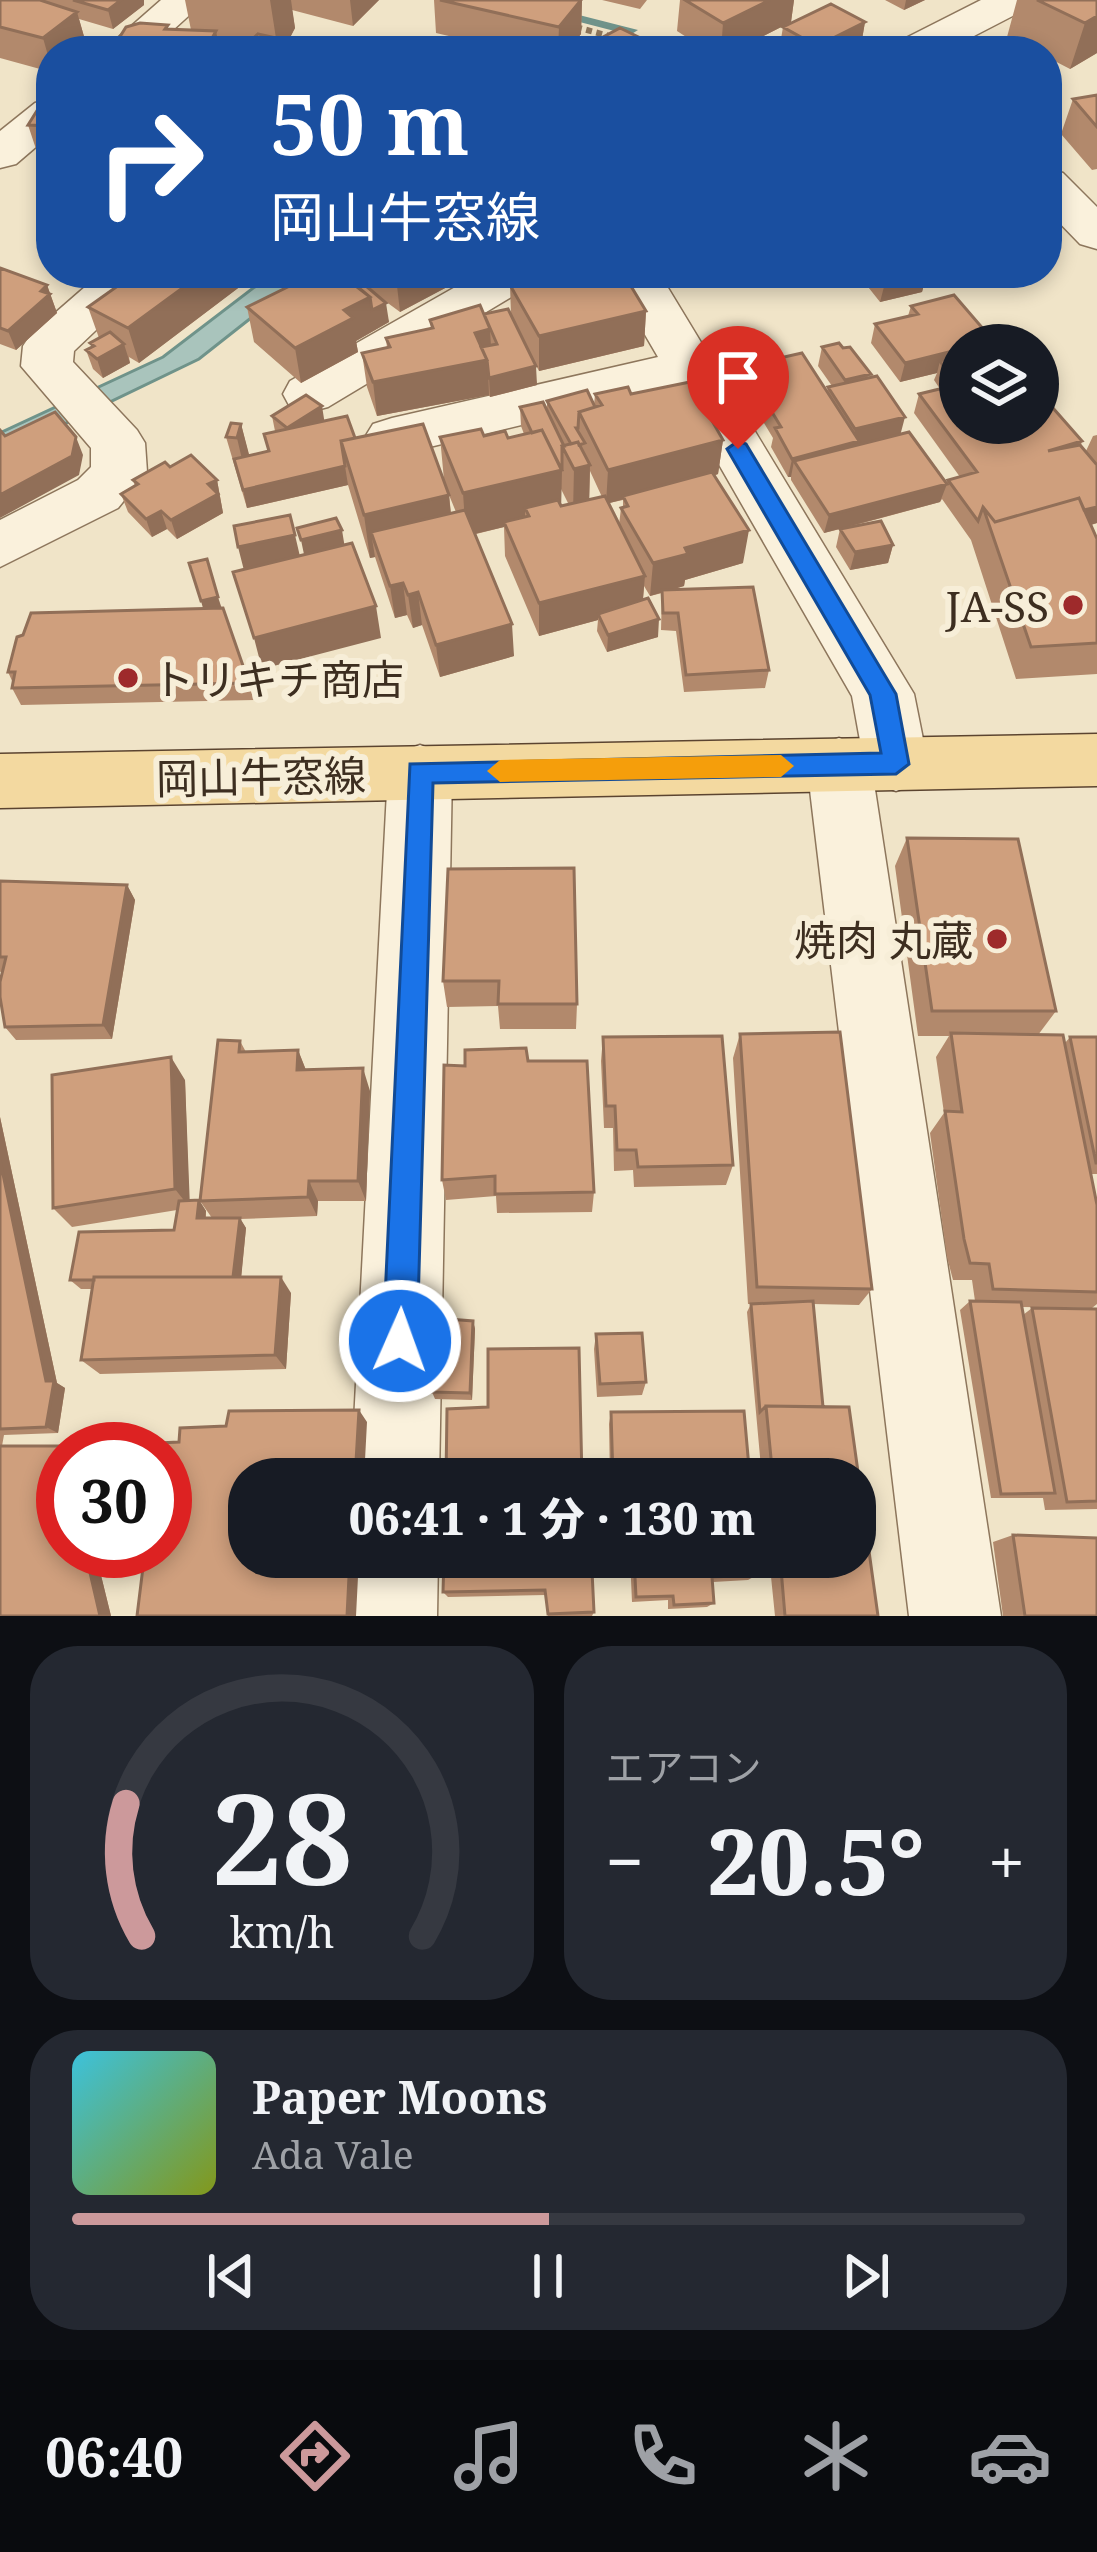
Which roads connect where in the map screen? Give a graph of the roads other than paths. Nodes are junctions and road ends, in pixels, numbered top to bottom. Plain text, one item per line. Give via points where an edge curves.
1 (186, 0) edge
2 (1012, 0) edge
3 (142, 36) edge
4 (944, 36) edge
5 (36, 124) edge
6 (0, 154) edge
7 (1062, 198) edge
8 (1097, 234) edge
9 (113, 288) edge
10 (490, 288) edge
11 (643, 288) edge
12 (690, 367) junction
13 (309, 394) edge
14 (392, 436) edge
15 (0, 546) edge
16 (1097, 760) edge
17 (867, 764) junction
18 (420, 772) junction
19 (0, 782) edge
20 (396, 1458) edge
21 (392, 1578) edge
22 (391, 1616) edge
23 (955, 1616) edge

1 - 3 street
2 - 4 street
5 - 6 street
7 - 8 street
9 - 15 street via 49,346 47,366 118,443 119,472 98,494
10 - 13 street
11 - 12 street
12 - 14 street
12 - 17 street via 883,694
16 - 17 main road, 岡山牛窓線
17 - 18 main road, 岡山牛窓線
17 - 23 street
18 - 19 main road, 岡山牛窓線
18 - 20 street
21 - 22 street

